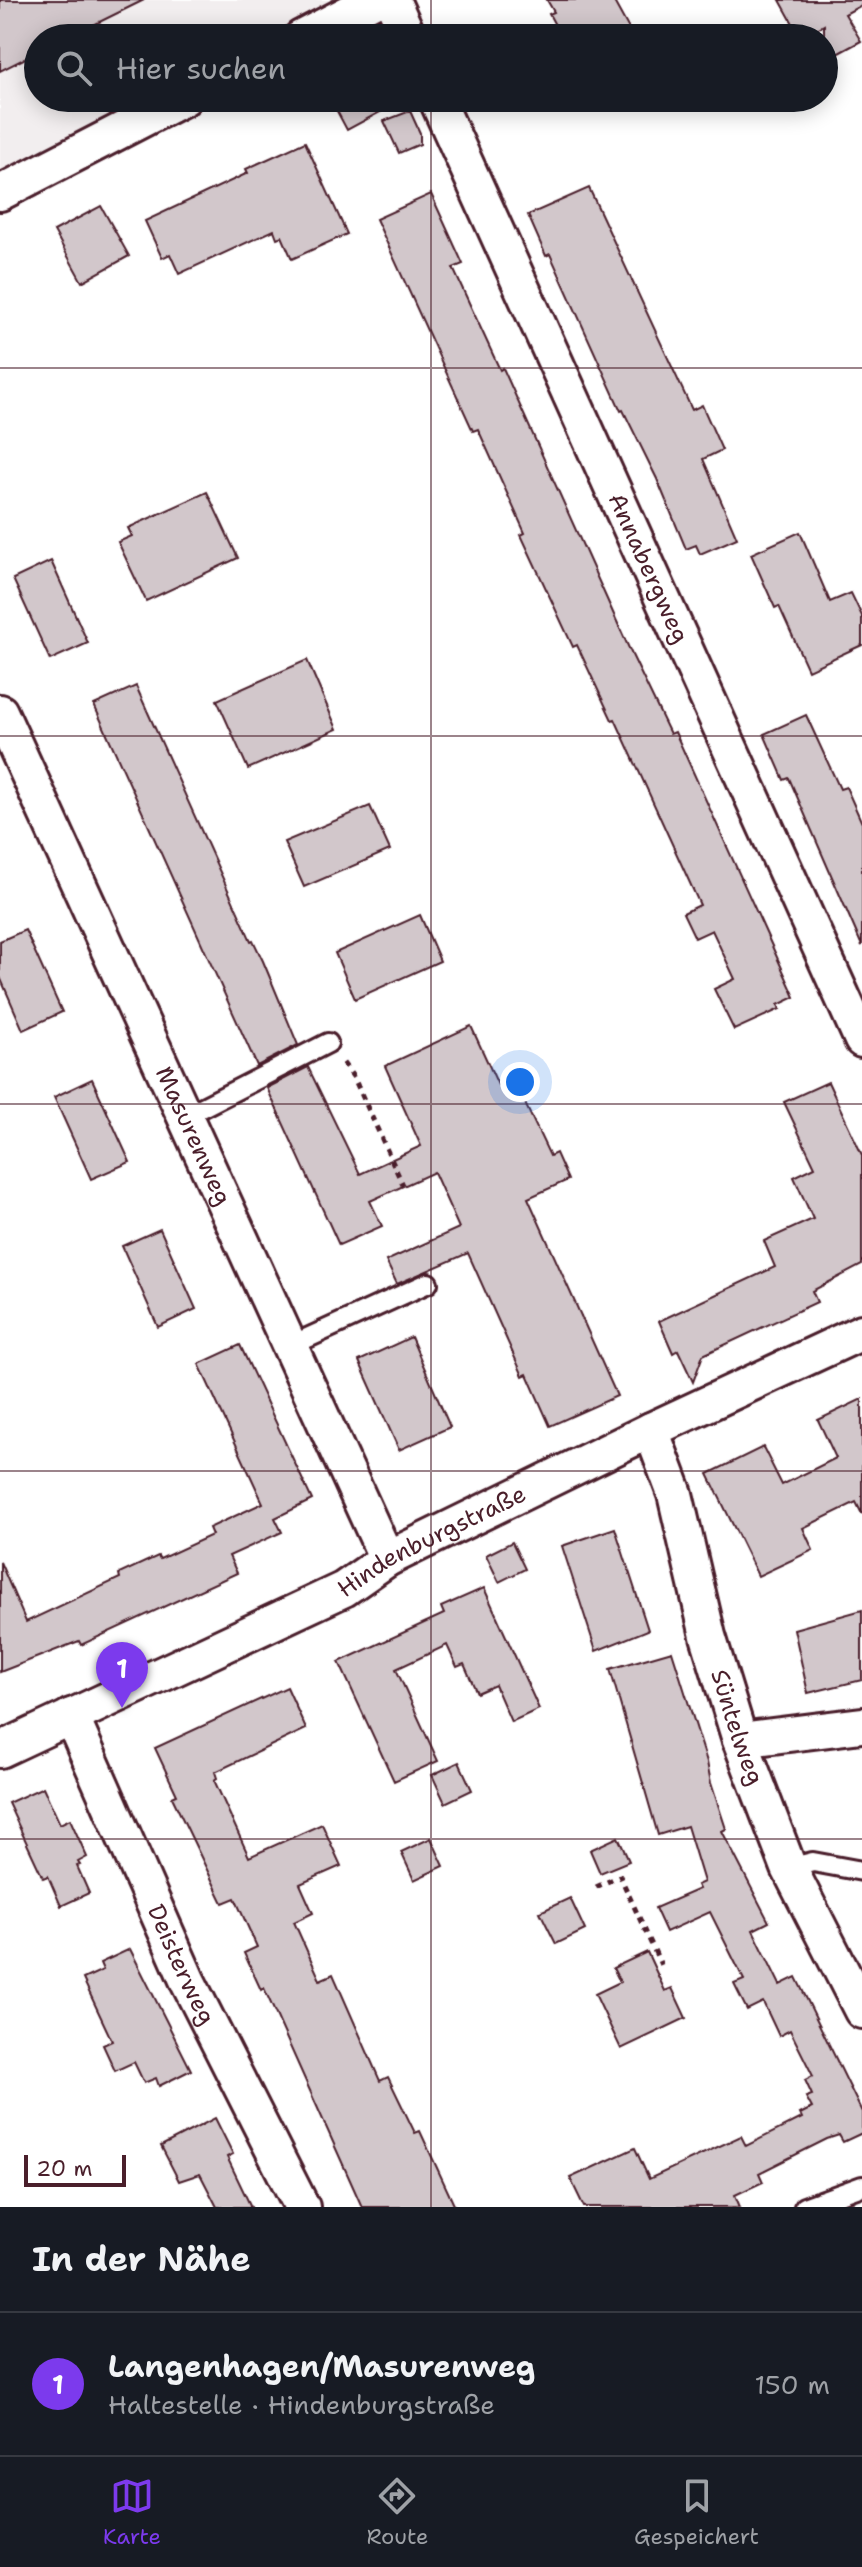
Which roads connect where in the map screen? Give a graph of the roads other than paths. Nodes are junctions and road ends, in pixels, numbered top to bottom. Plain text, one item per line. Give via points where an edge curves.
1 (374, 0) edge
2 (392, 0) edge
3 (328, 24) edge
4 (403, 24) edge
5 (157, 112) edge
6 (442, 112) edge
7 (0, 193) edge
8 (0, 712) edge
9 (862, 1040) edge
10 (328, 1043) road end
11 (185, 1116) junction
12 (428, 1283) dead end
13 (862, 1332) edge
14 (290, 1346) junction
15 (651, 1430) junction
16 (387, 1559) junction
17 (71, 1716) junction
18 (862, 1725) edge
19 (740, 1740) junction
20 (0, 1750) edge
21 (789, 1868) junction
22 (862, 1871) edge
23 (862, 2011) edge
24 (862, 2186) edge
25 (302, 2207) edge
26 (804, 2207) edge

1 - 3 street
2 - 4 street
5 - 7 street
6 - 9 street, Annabergweg
8 - 11 street, Masurenweg
10 - 11 lane
11 - 14 street, Masurenweg
12 - 14 lane
13 - 15 street, Hindenburgstraße
14 - 16 street, Masurenweg
15 - 16 street, Hindenburgstraße
15 - 19 street, Süntelweg via 675,1494 712,1651
16 - 17 street, Hindenburgstraße via 344,1589
17 - 20 street, Hindenburgstraße
17 - 25 street, Deisterweg via 188,1982
18 - 19 street
19 - 21 street, Süntelweg
21 - 22 lane via 813,1862
21 - 23 street, Süntelweg
24 - 26 lane

